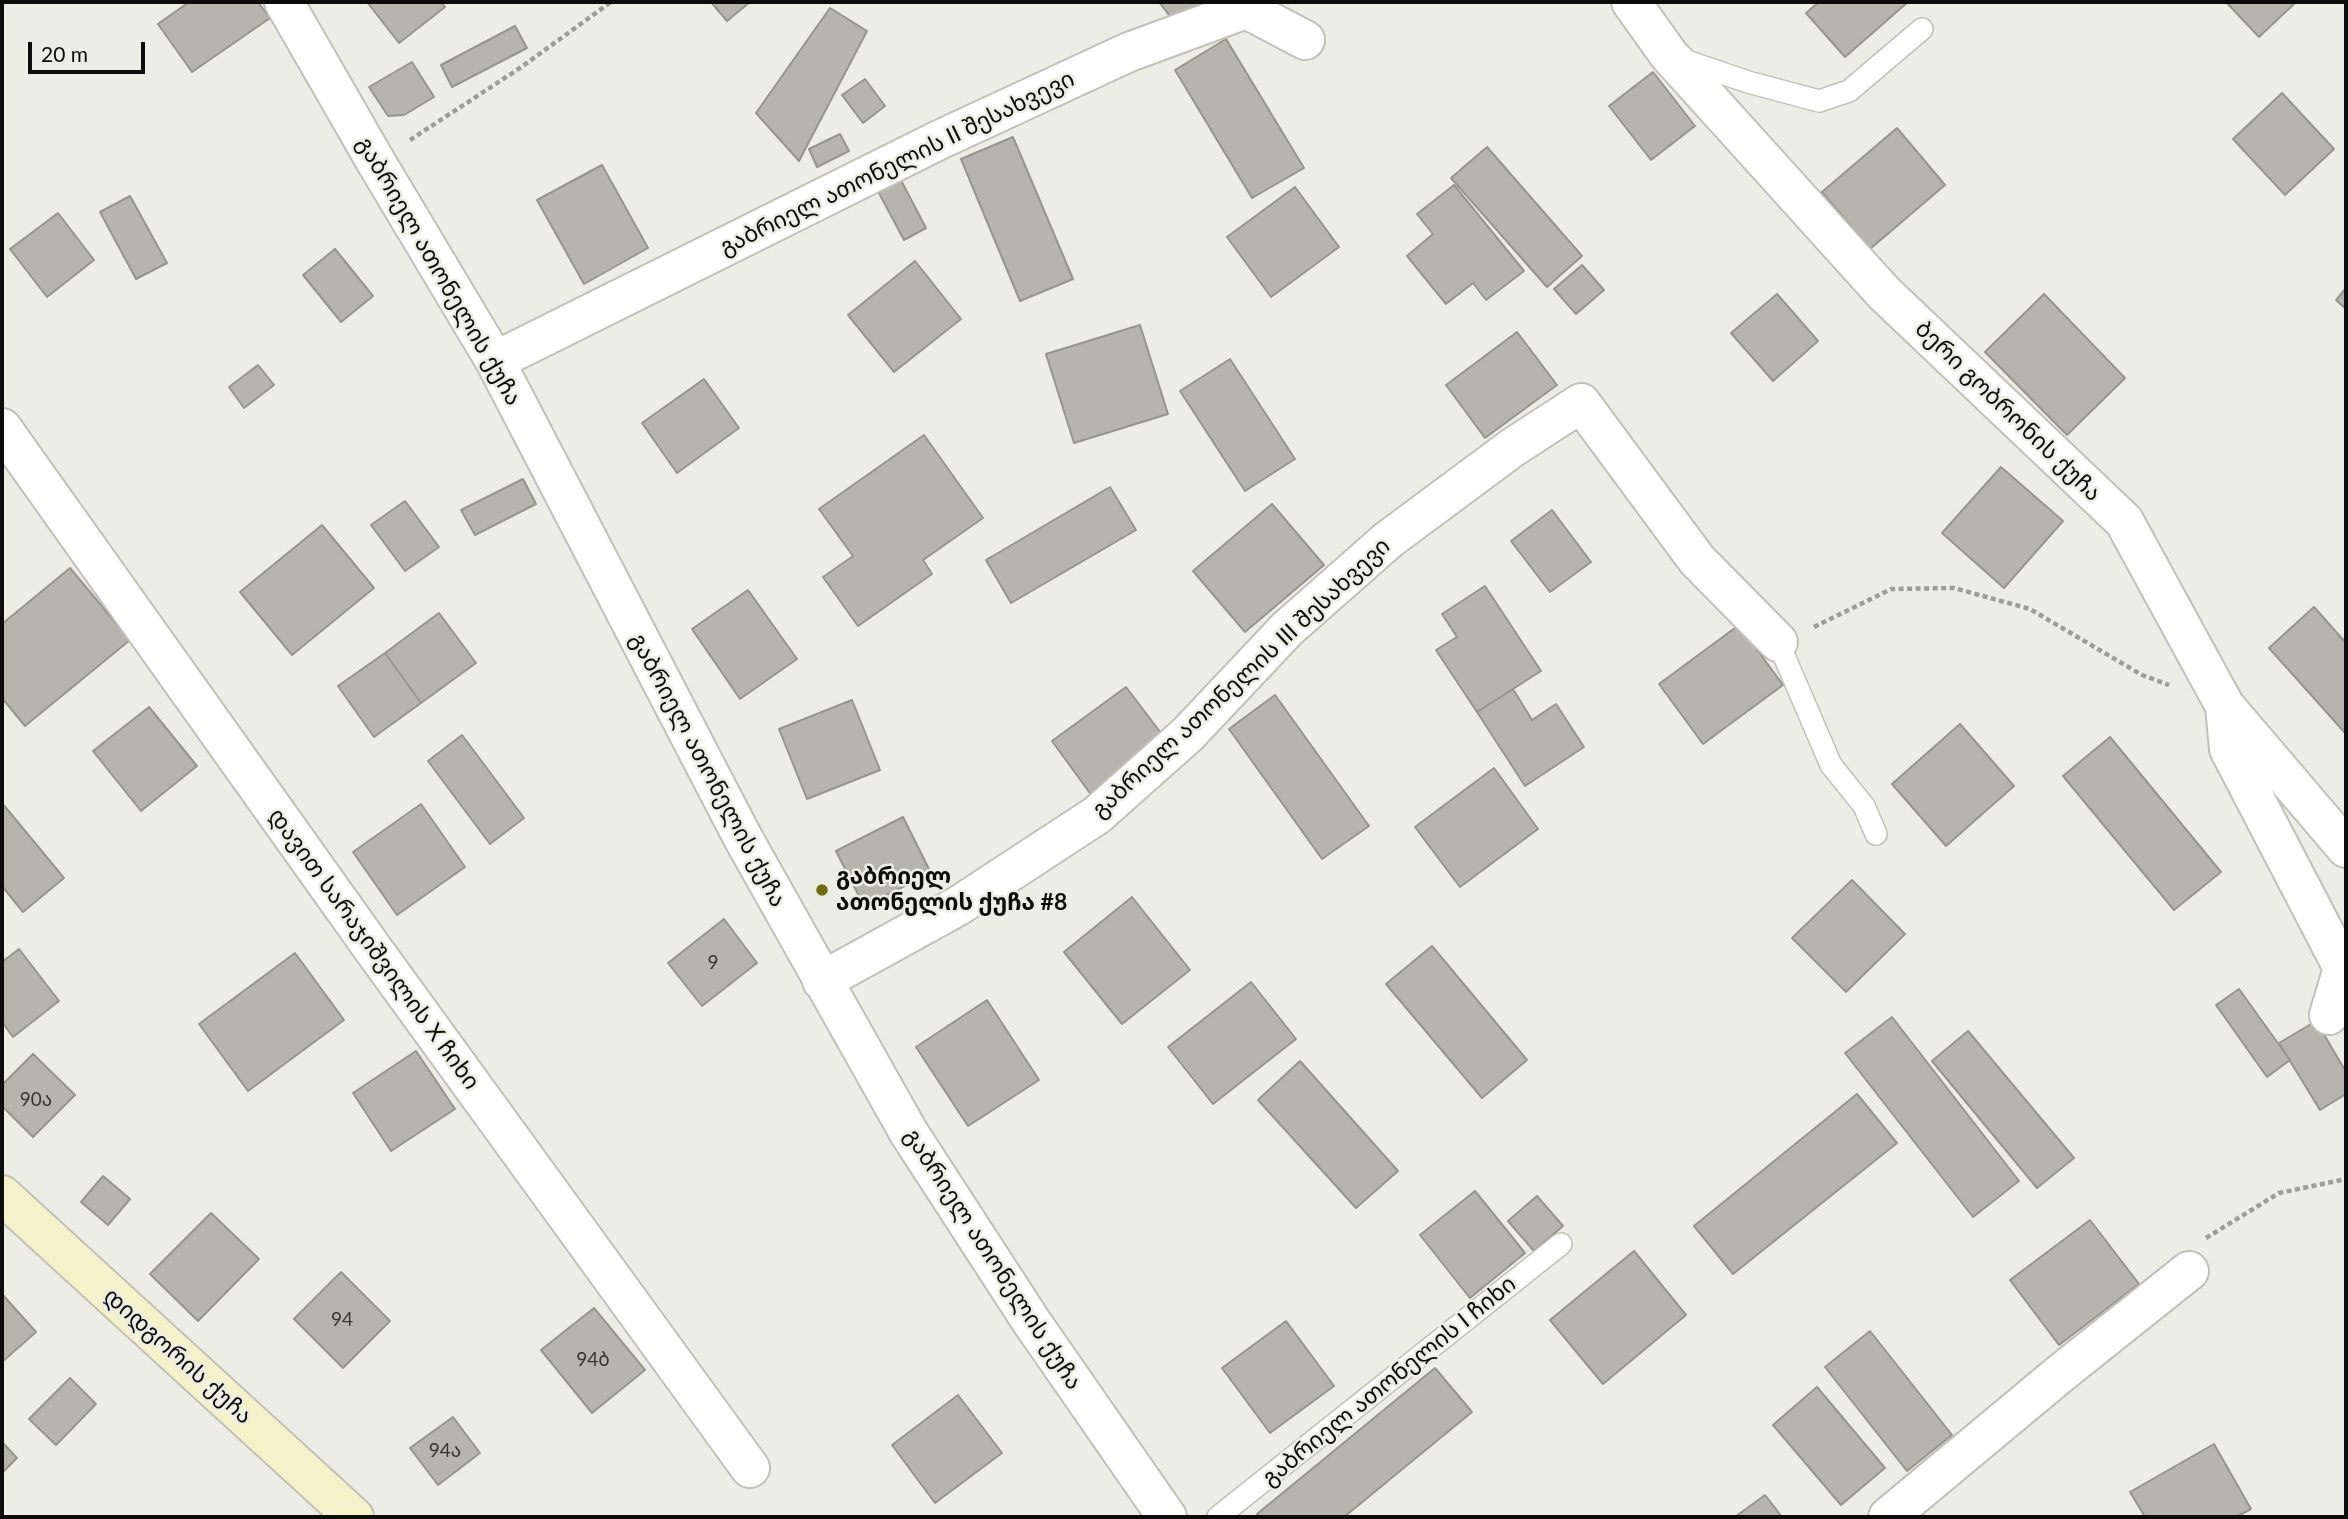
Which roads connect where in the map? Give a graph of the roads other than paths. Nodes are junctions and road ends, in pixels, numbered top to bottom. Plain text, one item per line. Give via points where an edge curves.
1 (284, 2) edge
2 (1631, 2) edge
3 (1922, 29) dead end
4 (1305, 40) dead end
5 (1669, 55) junction
6 (495, 361) junction
7 (2, 428) edge
8 (1778, 642) joint
9 (2225, 706) junction
10 (1876, 834) dead end
11 (2346, 848) edge
12 (822, 981) junction
13 (2329, 1015) dead end
14 (2, 1195) edge
15 (1561, 1244) dead end
16 (2189, 1271) road end
17 (750, 1468) dead end
18 (354, 1517) edge
19 (1167, 1517) edge
20 (1217, 1517) edge
21 (1888, 1517) edge

1 - 6 street, გაბრიელ ათონელის ქუჩა
2 - 5 street, ბერი გობრონის ქუჩა
3 - 5 lane via 1849,91 1819,102
4 - 6 street, გაბრიელ ათონელის II შესახვევი via 1246,9 1129,52 939,140
5 - 9 street, ბერი გობრონის ქუჩა via 1884,293 2124,522
6 - 12 street, გაბრიელ ათონელის ქუჩა via 736,826
7 - 17 street, დავით სარაჯიშვილის X ჩიხი
8 - 10 lane via 1830,765 1864,806
8 - 12 street, გაბრიელ ათონელის III შესახვევი via 1697,560 1581,403 1388,540 1287,629 1188,734 1097,815 958,906
9 - 11 street, ბერი გობრონის ქუჩა
9 - 13 street via 2228,749 2343,968
12 - 19 street, გაბრიელ ათონელის ქუჩა via 909,1133 1031,1321
14 - 18 street, დიდგორის ქუჩა
15 - 20 lane, გაბრიელ ათონელის I ჩიხი
16 - 21 street

